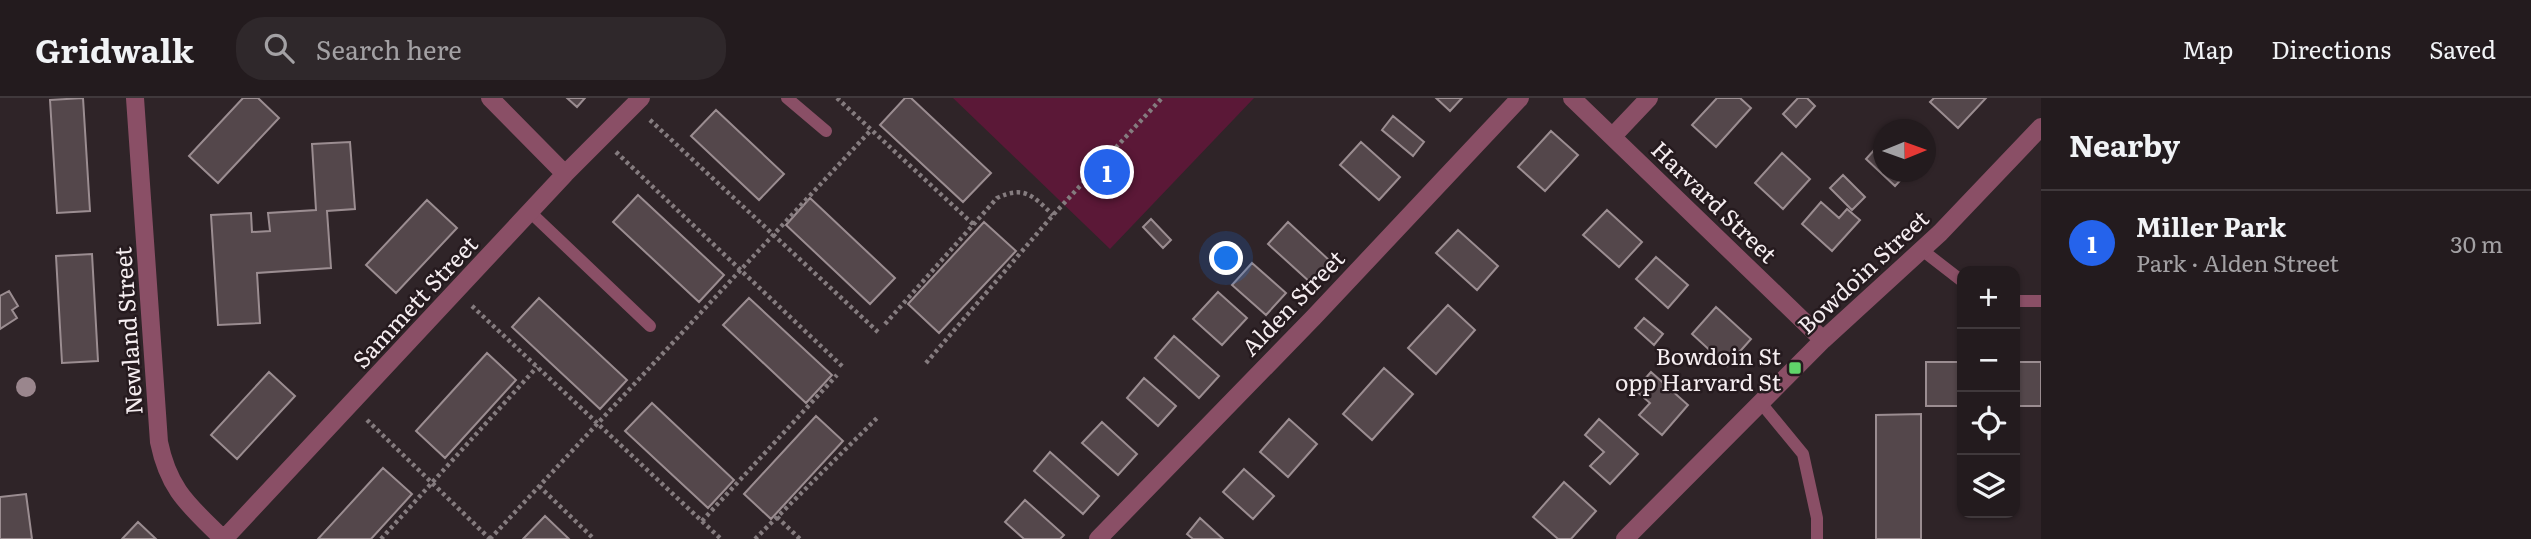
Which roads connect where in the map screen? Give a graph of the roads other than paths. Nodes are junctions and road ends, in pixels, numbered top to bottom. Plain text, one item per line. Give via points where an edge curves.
1 (135, 98) edge
2 (490, 98) edge
3 (787, 98) edge
4 (1520, 98) edge
5 (1572, 98) edge
6 (1649, 98) edge
7 (637, 102) edge
8 (2041, 127) edge
9 (826, 131) dead end
10 (1613, 136) junction
11 (565, 174) junction
12 (530, 212) junction
13 (1922, 250) junction
14 (1957, 277) edge
15 (2020, 301) edge
16 (2041, 301) edge
17 (650, 326) dead end
18 (1823, 340) junction
19 (1761, 404) junction
20 (224, 539) edge
21 (1098, 539) edge
22 (1625, 539) edge
23 (1817, 539) edge

1 - 20 street, Newland Street via 159,442 174,487
2 - 11 street
3 - 9 lane
4 - 21 street, Alden Street
5 - 10 street, Harvard Street
6 - 10 street
7 - 11 street, Sammett Street
8 - 13 street, Bowdoin Street
10 - 18 street, Harvard Street
11 - 12 street, Sammett Street
12 - 17 lane
12 - 20 street, Sammett Street
13 - 14 lane
13 - 18 street, Bowdoin Street
15 - 16 lane
18 - 19 street, Bowdoin Street
19 - 22 street, Bowdoin Street
19 - 23 lane via 1803,454

